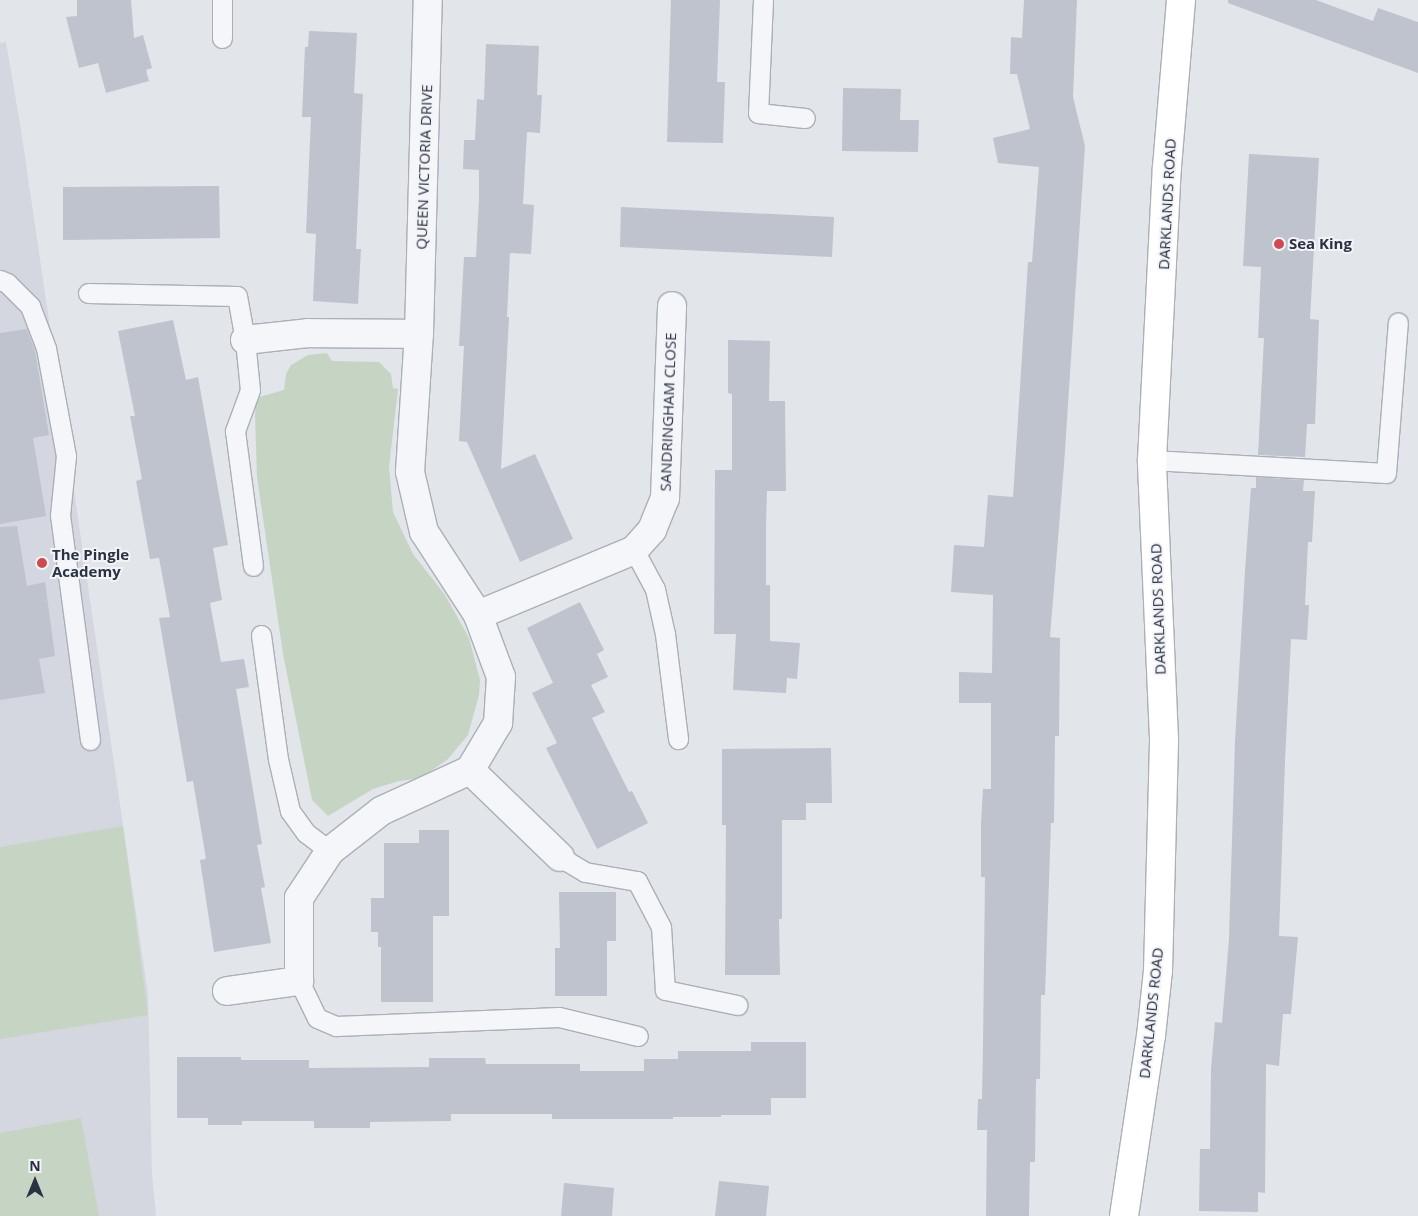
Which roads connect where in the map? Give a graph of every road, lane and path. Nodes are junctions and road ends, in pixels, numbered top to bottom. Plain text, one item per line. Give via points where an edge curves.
1 (222, 0) edge
2 (428, 0) edge
3 (763, 0) edge
4 (1181, 0) edge
5 (222, 38) dead end
6 (805, 118) dead end
7 (0, 280) edge
8 (88, 293) dead end
9 (672, 306) dead end
10 (1398, 322) dead end
11 (419, 334) junction
12 (245, 340) junction
13 (1152, 460) junction
14 (634, 550) junction
15 (253, 566) dead end
16 (478, 615) junction
17 (261, 635) dead end
18 (678, 739) dead end
19 (90, 740) dead end
20 (470, 770) junction
21 (330, 851) junction
22 (560, 857) joint
23 (299, 981) junction
24 (228, 991) dead end
25 (737, 1005) dead end
26 (638, 1036) dead end
27 (1124, 1216) edge

1 - 5 lane
2 - 11 street, QUEEN VICTORIA DRIVE
3 - 6 lane via 758,113
4 - 13 street, DARKLANDS ROAD via 1167,166
7 - 19 lane via 7,282 30,306 46,348 66,456 60,515
8 - 12 lane via 237,296
9 - 14 street, SANDRINGHAM CLOSE via 665,498 652,530
10 - 13 lane via 1386,473
11 - 12 street via 308,333
11 - 16 street, QUEEN VICTORIA DRIVE via 410,472 424,532
12 - 15 lane via 250,390 235,431
13 - 27 street, DARKLANDS ROAD via 1164,739 1158,971 1152,1036
14 - 16 street, SANDRINGHAM CLOSE
14 - 18 lane via 655,589 665,634
16 - 20 street, QUEEN VICTORIA DRIVE via 501,677 498,723
17 - 21 lane via 278,759 290,810 306,833
20 - 21 street via 381,810
20 - 22 street
21 - 23 street via 299,898
22 - 25 lane via 584,872 637,881 661,927 665,990
23 - 24 street
23 - 26 lane via 317,1018 336,1026 559,1017

